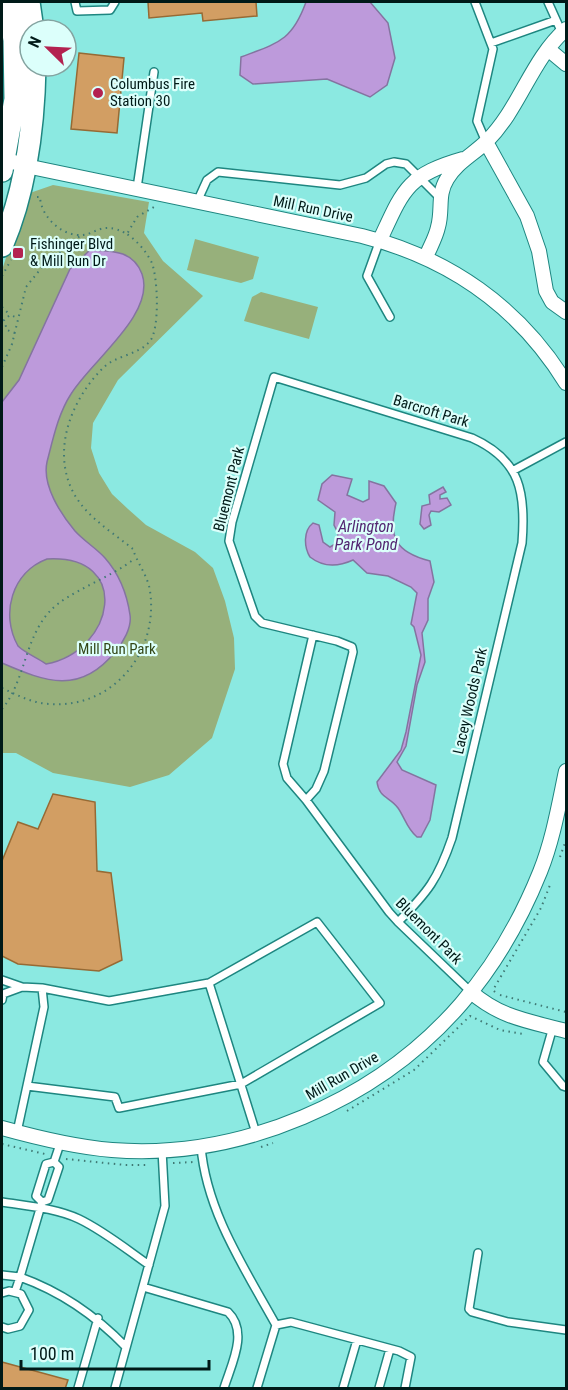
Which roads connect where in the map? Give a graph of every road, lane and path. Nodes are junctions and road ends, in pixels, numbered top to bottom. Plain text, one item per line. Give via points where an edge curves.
1 (8, 2) edge
2 (29, 2) edge
3 (75, 2) edge
4 (115, 2) edge
5 (476, 2) edge
6 (548, 2) edge
7 (110, 6) edge
8 (31, 18) edge
9 (562, 28) edge
10 (491, 43) junction
11 (548, 49) junction
12 (567, 64) edge
13 (154, 72) dead end
14 (34, 78) edge
15 (486, 142) junction
16 (463, 159) junction
17 (2, 162) edge
18 (26, 166) junction
19 (419, 175) junction
20 (137, 188) junction
21 (40, 197) dead end
22 (439, 197) junction
23 (197, 202) junction
24 (157, 206) dead end
25 (82, 234) junction
26 (127, 234) junction
27 (380, 240) junction
28 (2, 246) edge
29 (426, 257) junction
30 (2, 307) edge
31 (567, 312) edge
32 (10, 315) junction
33 (390, 317) dead end
34 (18, 319) junction
35 (15, 333) junction
36 (2, 367) edge
37 (273, 378) joint
38 (567, 383) edge
39 (567, 442) edge
40 (514, 470) junction
41 (135, 559) junction
42 (313, 635) junction
43 (2, 688) edge
44 (13, 693) junction
45 (2, 709) edge
46 (567, 771) edge
47 (306, 800) junction
48 (567, 840) edge
49 (558, 864) dead end
50 (554, 875) dead end
51 (398, 922) junction
52 (2, 980) edge
53 (209, 983) junction
54 (22, 987) junction
55 (42, 988) junction
56 (471, 992) junction
57 (2, 1000) edge
58 (567, 1012) edge
59 (560, 1029) edge
60 (240, 1084) junction
61 (27, 1086) junction
62 (567, 1087) edge
63 (2, 1128) edge
64 (17, 1132) junction
65 (256, 1133) junction
66 (60, 1144) junction
67 (201, 1146) junction
68 (162, 1150) junction
69 (54, 1162) junction
70 (2, 1202) edge
71 (41, 1205) junction
72 (478, 1253) dead end
73 (149, 1265) junction
74 (2, 1275) edge
75 (20, 1277) junction
76 (143, 1287) junction
77 (15, 1292) junction
78 (2, 1293) edge
79 (98, 1318) junction
80 (276, 1325) junction
81 (2, 1327) edge
82 (567, 1330) edge
83 (357, 1340) junction
84 (126, 1347) junction
85 (390, 1349) junction
86 (78, 1389) edge
87 (115, 1389) edge
88 (224, 1389) edge
89 (257, 1389) edge
90 (343, 1389) edge
91 (379, 1389) edge
92 (405, 1389) edge

1 - 17 main road via 14,40 15,99
2 - 8 main road
3 - 7 lane via 77,11
4 - 7 lane
5 - 10 lane
6 - 9 lane
9 - 10 lane
9 - 11 street
10 - 15 lane via 493,49 477,121
11 - 12 street
11 - 15 street via 511,111
13 - 20 lane
14 - 18 main road
15 - 16 street
15 - 31 street via 527,216 539,250 546,291 552,302
16 - 19 street
16 - 22 street via 447,178
17 - 18 street, Mill Run Drive
18 - 20 street, Mill Run Drive
18 - 28 main road
19 - 22 lane
19 - 23 lane via 406,164 394,162 366,178 340,185 218,172 207,180
19 - 27 street via 399,201
20 - 23 street, Mill Run Drive
21 - 25 path via 45,214 56,226
22 - 29 street via 438,227
23 - 27 street, Mill Run Drive
24 - 26 path via 137,217
25 - 26 path via 104,227
25 - 34 path via 30,280
26 - 41 path via 146,252 154,271 154,333 147,344 114,360 97,375 72,414 62,451 68,480 80,504 133,549
27 - 29 street, Mill Run Drive
27 - 33 lane via 367,276
29 - 38 street, Mill Run Drive via 494,299 546,351
30 - 32 path
32 - 34 path
32 - 35 path via 4,325
34 - 35 path
35 - 36 path
37 - 40 lane, Barcroft Park via 472,438 496,451
37 - 42 lane, Bluemont Park via 229,541 255,616 269,626
39 - 40 lane
40 - 51 lane, Lacey Woods Park via 524,519 522,543 459,813 435,880
41 - 44 path via 51,610 27,648
41 - 44 path via 148,580 151,602 146,640 131,670 106,691 77,702 44,703
42 - 47 lane, Bluemont Park via 284,764 287,778
42 - 47 lane, Bluemont Park via 352,647 353,658 324,771
43 - 44 path
44 - 45 path
46 - 56 street, Mill Run Drive via 541,871 511,932
47 - 51 lane, Bluemont Park
48 - 49 path
50 - 58 path via 541,908 493,990 508,998
51 - 56 lane, Bluemont Park
52 - 54 lane
53 - 55 lane via 109,1001
53 - 60 lane
53 - 60 lane via 317,922 380,1003
54 - 55 lane
54 - 57 lane via 3,994
55 - 61 lane via 44,1007
56 - 59 street via 504,1015
56 - 65 street, Mill Run Drive via 424,1039 364,1086 302,1118
59 - 62 lane via 543,1062
60 - 61 lane via 119,1108 115,1097
60 - 65 lane
61 - 64 lane
63 - 64 street, Mill Run Drive
64 - 66 street, Mill Run Drive
65 - 67 street, Mill Run Drive
66 - 68 street, Mill Run Drive
66 - 69 lane
67 - 68 street, Mill Run Drive
67 - 80 lane via 212,1201
68 - 73 lane via 165,1206
69 - 71 lane via 59,1167 48,1200
69 - 71 lane via 46,1164 36,1196
70 - 71 lane
71 - 73 lane via 85,1223
71 - 75 lane
72 - 82 lane via 469,1309 472,1312 508,1322
73 - 76 lane
74 - 75 lane
75 - 77 lane
75 - 79 lane via 47,1286
76 - 84 lane
76 - 88 lane via 228,1312 235,1318 239,1336
77 - 78 lane
77 - 81 lane via 28,1304 28,1316 20,1326
79 - 84 lane
79 - 86 lane
80 - 83 lane via 291,1323
80 - 89 lane
83 - 85 lane
83 - 90 lane
84 - 87 lane
85 - 91 lane
85 - 92 lane via 411,1357

